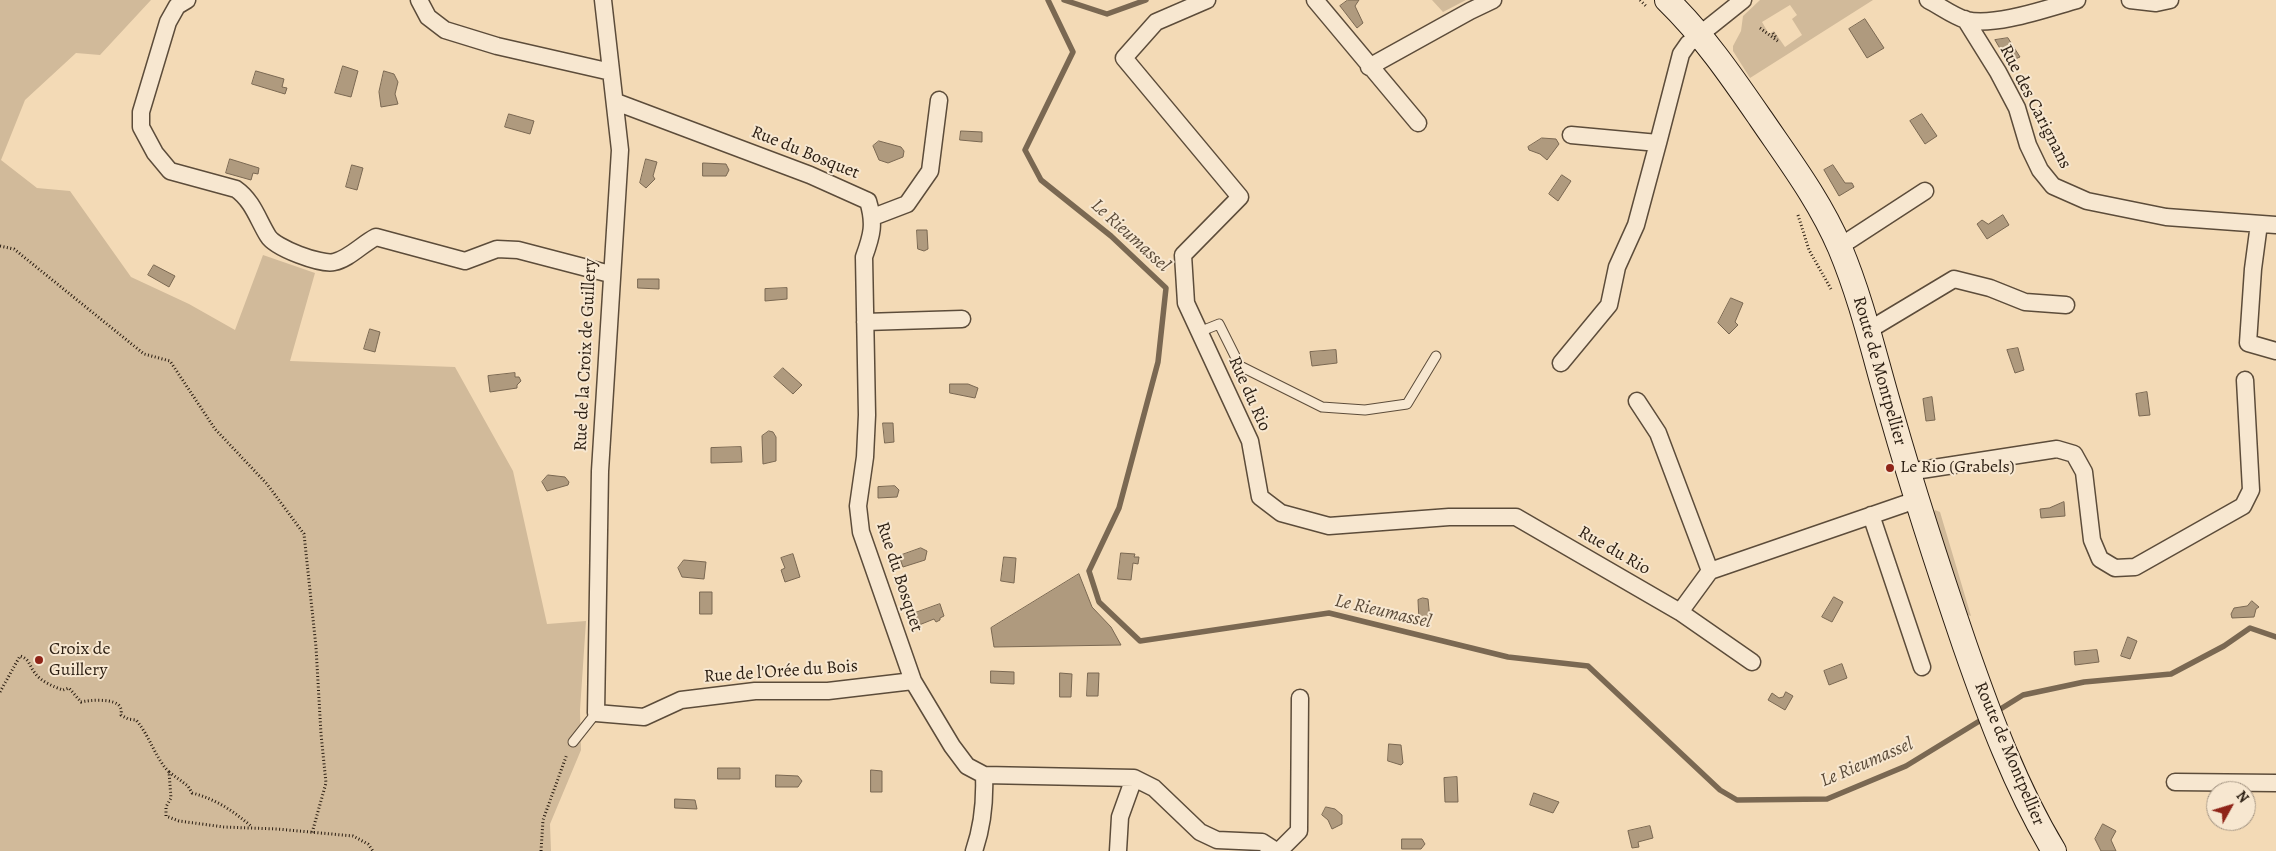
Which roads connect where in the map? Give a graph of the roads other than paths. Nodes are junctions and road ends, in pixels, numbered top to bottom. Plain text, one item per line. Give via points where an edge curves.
1 (187, 0) edge
2 (418, 0) edge
3 (603, 0) edge
4 (1207, 0) edge
5 (1315, 0) edge
6 (1493, 0) edge
7 (1743, 0) edge
8 (1928, 0) edge
9 (2077, 0) edge
10 (2130, 0) edge
11 (2170, 0) edge
12 (1660, 7) edge
13 (1966, 20) junction
14 (1700, 35) junction
15 (1369, 67) junction
16 (610, 72) junction
17 (938, 100) dead end
18 (616, 102) junction
19 (1418, 123) dead end
20 (1571, 135) dead end
21 (1658, 143) junction
22 (1925, 190) dead end
23 (873, 217) junction
24 (2259, 224) junction
25 (2276, 225) edge
26 (1839, 247) junction
27 (610, 274) junction
28 (2066, 305) dead end
29 (962, 319) dead end
30 (865, 322) junction
31 (1869, 330) junction
32 (1199, 332) junction
33 (2276, 351) edge
34 (1436, 356) dead end
35 (1561, 363) dead end
36 (2245, 380) dead end
37 (1637, 401) dead end
38 (1908, 472) junction
39 (1916, 500) junction
40 (1871, 515) junction
41 (1710, 571) junction
42 (1680, 612) junction
43 (1752, 662) dead end
44 (1922, 667) dead end
45 (913, 681) junction
46 (1300, 698) dead end
47 (596, 713) junction
48 (573, 742) road end
49 (984, 775) junction
50 (1134, 778) junction
51 (2175, 782) dead end
52 (2276, 783) edge
53 (2048, 846) edge
54 (974, 851) edge
55 (1118, 851) edge
56 (1278, 851) edge

1 - 27 street via 176,6 168,22 140,112 141,127 155,153 170,171 244,194 275,245 332,263 376,237 465,261 497,249 518,250
2 - 16 street via 428,17 445,30
3 - 16 street, Rue de la Croix de Guillery
4 - 32 street, Rue du Rio via 1156,22 1124,58 1240,197 1183,255 1186,304
5 - 15 street
6 - 15 street
7 - 14 street
8 - 13 street
9 - 13 street via 2010,17
10 - 11 street via 2156,3
12 - 14 street, Route de Montpellier
13 - 24 street, Rue des Carignans via 2016,108 2040,170 2054,186 2087,201 2166,217
14 - 21 street via 1681,54
14 - 26 street, Route de Montpellier via 1796,169
15 - 19 street
16 - 18 street, Rue de la Croix de Guillery
17 - 23 street via 930,171 908,204
18 - 23 street, Rue du Bosquet via 810,175 868,201
18 - 27 street, Rue de la Croix de Guillery via 620,150
20 - 21 street
21 - 35 street via 1636,225 1617,267 1609,305
22 - 26 street
23 - 30 street, Rue du Bosquet via 871,238 864,258
24 - 25 street, Rue des Carignans
24 - 33 street via 2248,344
26 - 31 street, Route de Montpellier
27 - 47 street, Rue de la Croix de Guillery via 600,471
28 - 31 street via 2025,302 1990,288 1954,279
29 - 30 street
30 - 45 street, Rue du Bosquet via 868,415 858,506 860,532
31 - 38 street, Route de Montpellier
32 - 34 lane via 1219,324 1240,366 1322,407 1365,410 1407,404
32 - 42 street, Rue du Rio via 1250,441 1260,497 1281,512 1328,526 1449,517 1516,517
36 - 38 street via 2251,490 2243,506 2135,567 2115,568 2100,559 2092,540 2084,472 2074,454 2057,449
37 - 41 street via 1658,433
38 - 39 street, Route de Montpellier
39 - 40 street
39 - 53 street, Route de Montpellier via 1983,698
40 - 41 street
40 - 44 street
41 - 42 street
42 - 43 street, Rue du Rio
45 - 47 street, Rue de l'Orée du Bois via 828,690 755,691 681,700 644,717
45 - 49 street, Rue du Bosquet via 967,766
46 - 56 street via 1299,831
47 - 48 lane
49 - 50 street
49 - 54 street
50 - 55 street via 1120,817
50 - 56 street via 1154,788 1200,832 1217,840 1262,842
51 - 52 street

